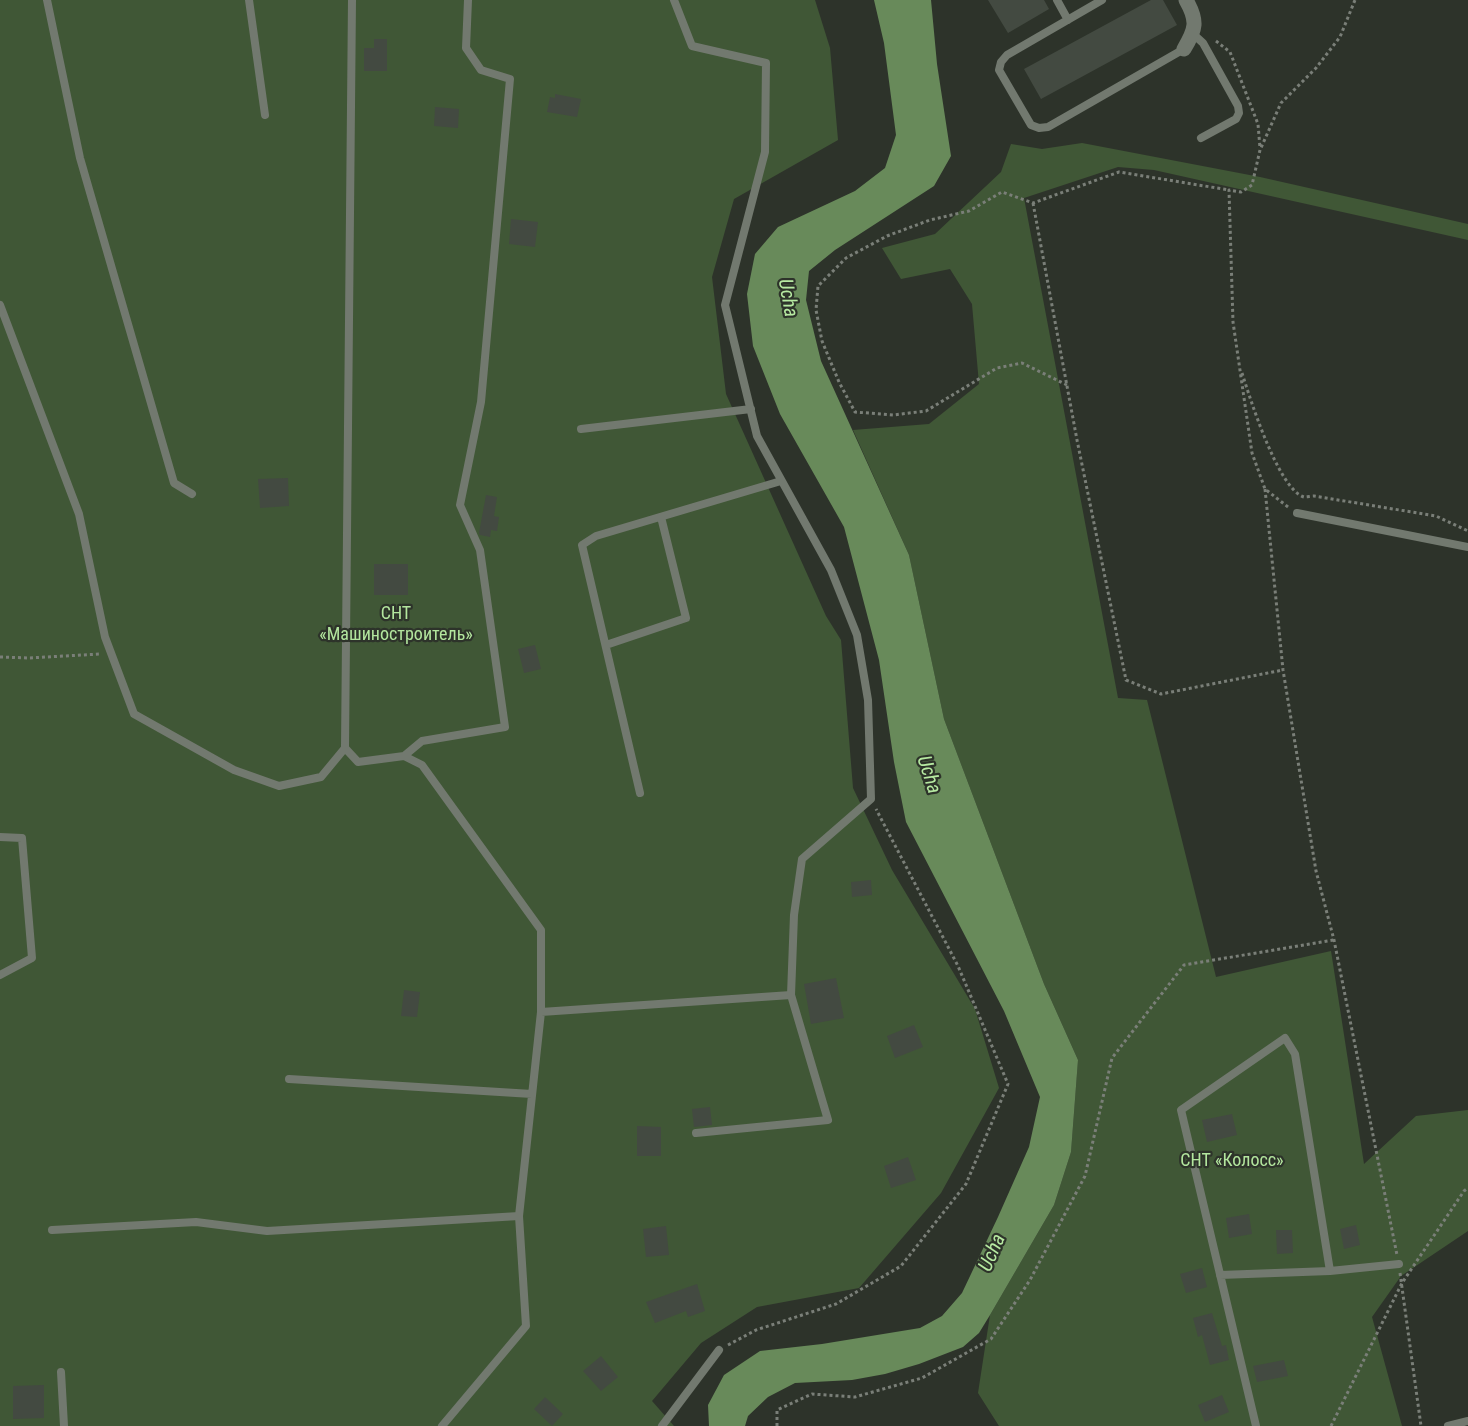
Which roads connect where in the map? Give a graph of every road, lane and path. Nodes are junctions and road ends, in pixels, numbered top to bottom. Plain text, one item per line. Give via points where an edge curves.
1 (47, 0) edge
2 (249, 0) edge
3 (352, 0) edge
4 (468, 0) edge
5 (674, 0) edge
6 (1057, 0) edge
7 (1102, 0) edge
8 (1186, 0) edge
9 (1355, 0) edge
10 (1068, 20) junction
11 (1192, 33) junction
12 (1184, 49) joint
13 (265, 115) dead end
14 (1201, 138) dead end
15 (1229, 190) junction
16 (1033, 203) junction
17 (0, 305) edge
18 (1239, 364) junction
19 (1067, 385) junction
20 (750, 410) junction
21 (581, 429) dead end
22 (782, 481) junction
23 (1265, 489) junction
24 (192, 494) dead end
25 (1297, 513) joint
26 (660, 517) junction
27 (1468, 531) edge
28 (1468, 547) edge
29 (606, 645) junction
30 (111, 653) junction
31 (0, 657) edge
32 (1283, 670) junction
33 (345, 748) junction
34 (404, 756) junction
35 (640, 793) dead end
36 (871, 799) junction
37 (0, 837) edge
38 (1334, 940) junction
39 (0, 975) edge
40 (791, 995) junction
41 (541, 1012) junction
42 (289, 1079) dead end
43 (532, 1094) junction
44 (696, 1133) dead end
45 (1468, 1188) edge
46 (519, 1216) junction
47 (52, 1230) dead end
48 (1399, 1264) junction
49 (1330, 1271) junction
50 (1220, 1275) junction
51 (1402, 1282) junction
52 (719, 1350) joint
53 (61, 1372) dead end
54 (1468, 1422) edge
55 (64, 1426) edge
56 (442, 1426) edge
57 (662, 1426) edge
58 (777, 1426) edge
59 (1256, 1426) edge
60 (1331, 1426) edge
61 (1422, 1426) edge
62 (1448, 1426) edge

1 - 24 lane via 80,158 174,483
2 - 13 lane
3 - 33 lane
4 - 34 lane via 466,48 482,70 510,78 481,402 460,505 480,550 506,727 422,741
5 - 20 lane via 692,46 766,63 765,152 725,305
6 - 10 lane
7 - 10 lane
8 - 11 street via 1195,19
9 - 15 path via 1340,37 1281,104 1260,150 1252,185 1241,192
10 - 12 lane via 1001,62 999,70 1031,125 1039,128 1048,127
11 - 12 street
11 - 14 lane via 1203,43 1239,113
15 - 16 path via 1119,172
15 - 18 path via 1233,322
16 - 19 path
16 - 19 path via 1002,192 969,211 887,236 846,258 818,286 816,310 830,362 855,412 893,415 926,411 997,368 1022,363
17 - 30 lane via 79,514
18 - 23 path via 1252,453
18 - 27 path via 1269,447 1294,489 1304,496 1436,516
19 - 32 path via 1126,680 1161,694
20 - 21 lane
20 - 22 lane via 757,436
22 - 26 lane
22 - 36 lane via 831,570 857,636 868,700
23 - 25 path
23 - 32 path
25 - 28 lane
26 - 29 lane via 596,536 582,545
26 - 29 lane via 686,618
29 - 35 lane
30 - 31 path
30 - 33 lane via 134,714 234,770 279,786 321,777
32 - 38 path via 1316,871
33 - 34 lane via 358,762
34 - 41 lane via 422,765 541,930
36 - 40 lane via 802,860 794,915
36 - 52 path via 958,966 1008,1084 966,1184 901,1266 836,1304 756,1330
37 - 39 lane via 22,838 32,958
38 - 48 path
38 - 58 path via 1184,965 1112,1058 1085,1176 1030,1280 991,1339 922,1378 855,1397 812,1394 777,1410
40 - 41 lane
40 - 44 lane via 828,1120
41 - 43 lane
42 - 43 lane
43 - 46 lane
45 - 51 path
46 - 47 lane via 267,1230 195,1222
46 - 56 lane via 526,1326
48 - 49 lane
48 - 51 path
49 - 50 lane
49 - 50 lane via 1295,1054 1284,1038 1181,1110
50 - 59 lane
51 - 60 path
51 - 61 path
52 - 57 lane
53 - 55 lane
54 - 62 lane

